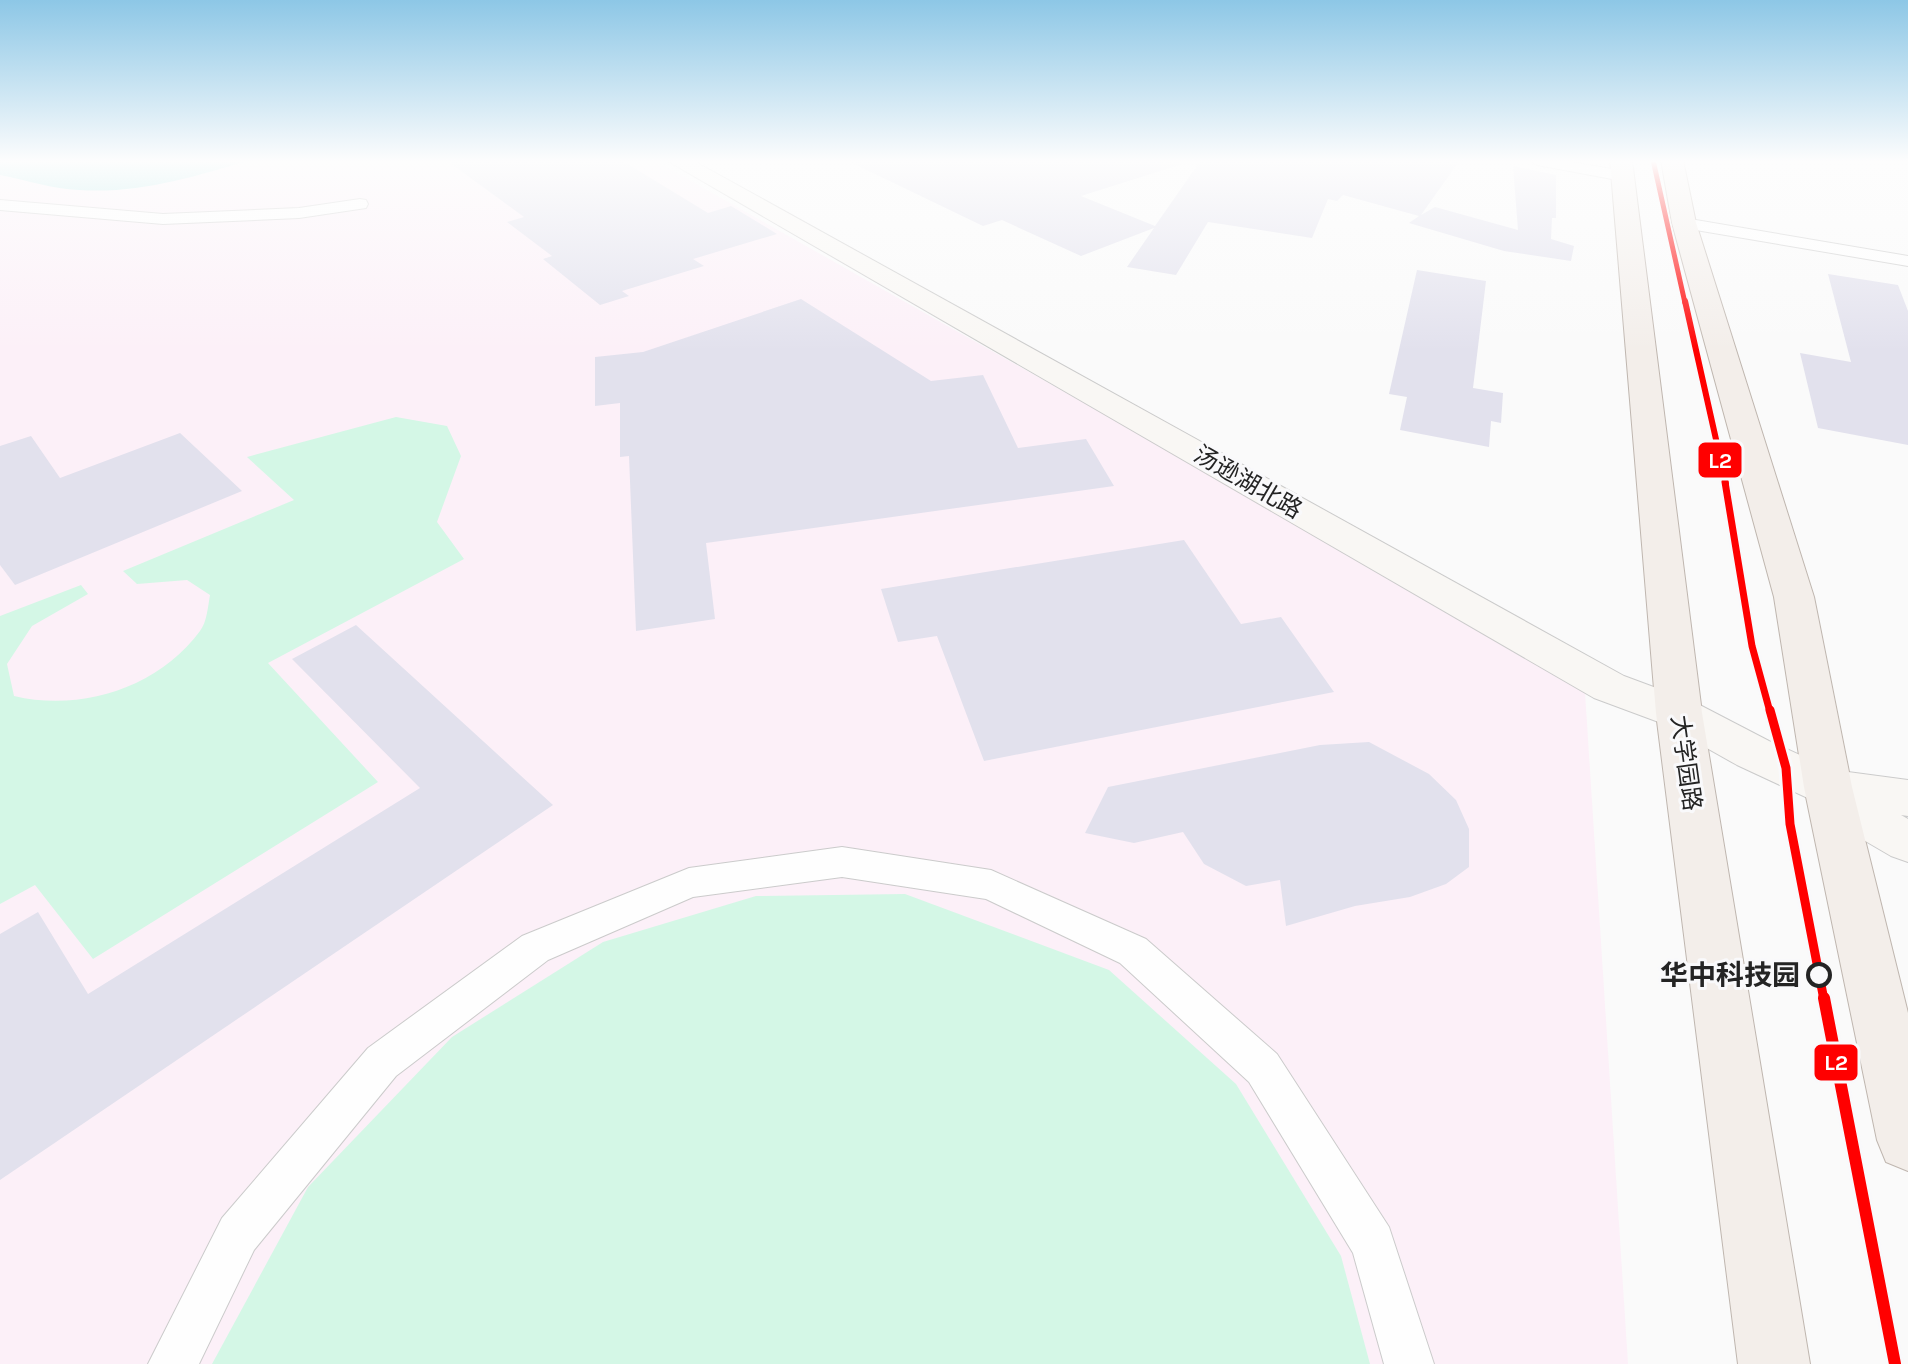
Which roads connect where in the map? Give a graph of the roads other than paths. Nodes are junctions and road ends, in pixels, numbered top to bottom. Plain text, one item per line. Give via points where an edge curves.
1 (790, 224) edge
2 (1628, 224) edge
3 (1685, 224) edge
4 (1686, 228) junction
5 (1908, 261) edge
6 (1908, 272) edge
7 (1679, 713) junction
8 (1828, 787) junction
9 (1908, 798) edge
10 (1908, 842) edge
11 (1908, 1140) edge
12 (173, 1364) edge
13 (1409, 1364) edge
14 (1774, 1364) edge

1 - 7 main road, 汤逊湖北路 via 1609,687
2 - 7 main road, 大学园路
3 - 4 main road
4 - 5 street
4 - 6 street
4 - 8 main road via 1794,597
7 - 8 main road, 汤逊湖北路
7 - 14 main road, 大学园路
8 - 9 main road, 汤逊湖北路
8 - 10 main road, 汤逊湖北路
8 - 11 main road
12 - 13 street via 238,1234 382,1062 535,948 689,883 842,862 991,885 1133,951 1263,1068 1373,1243

